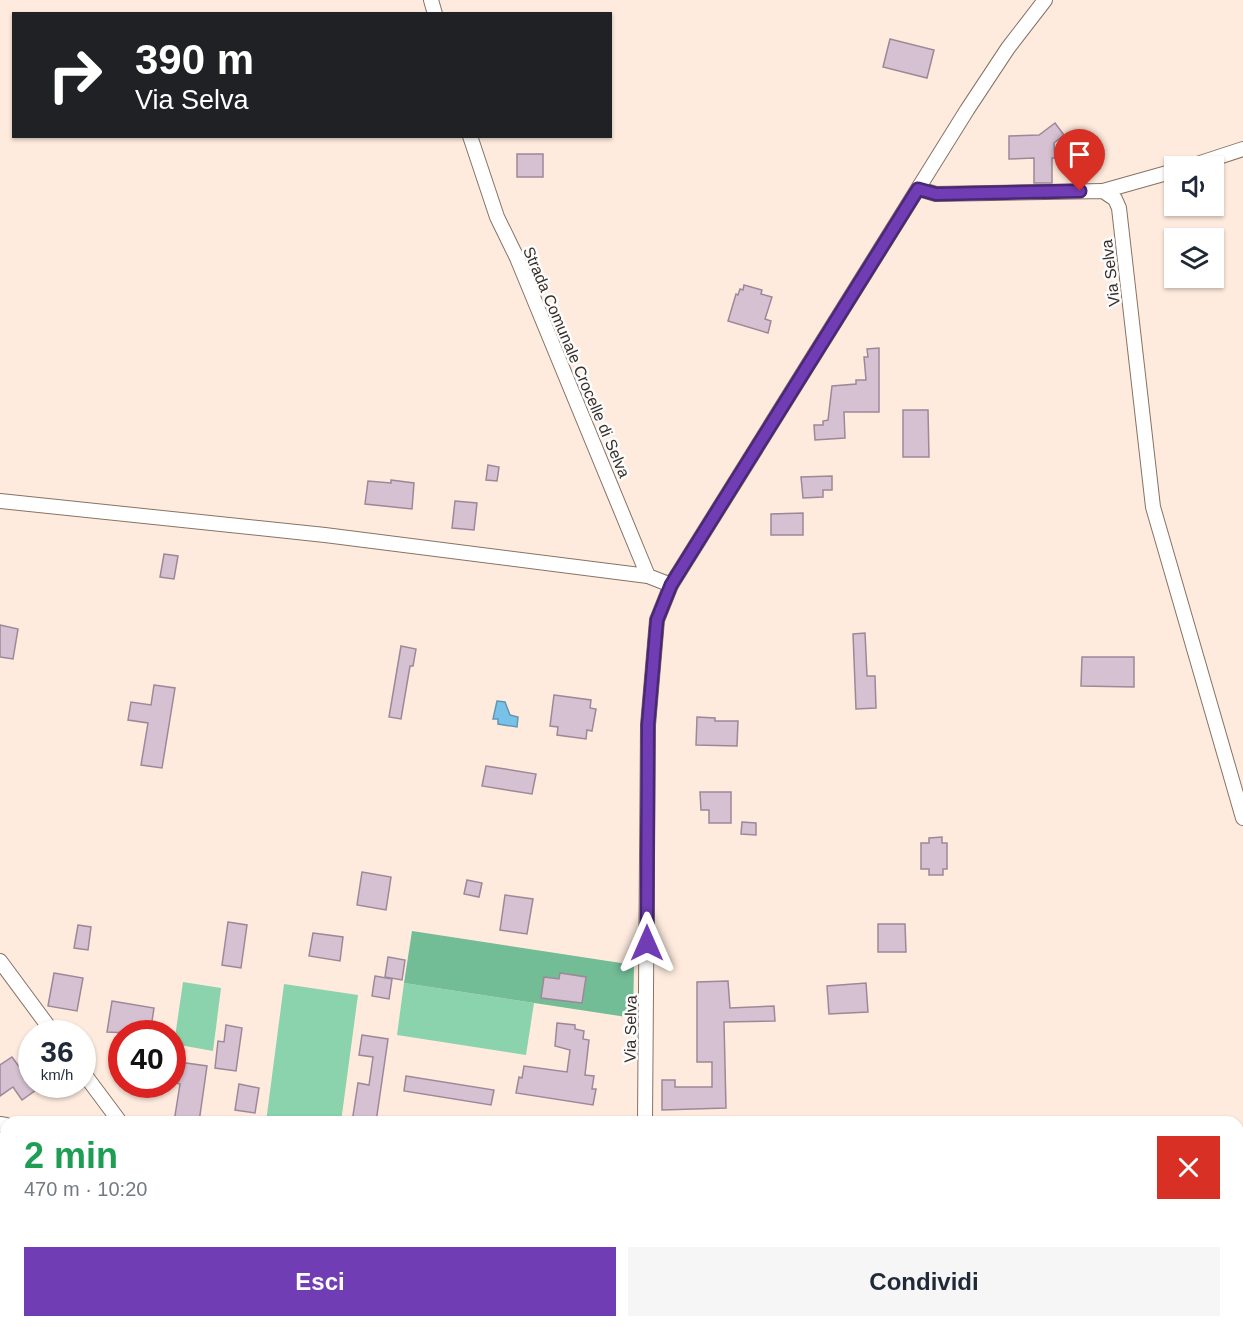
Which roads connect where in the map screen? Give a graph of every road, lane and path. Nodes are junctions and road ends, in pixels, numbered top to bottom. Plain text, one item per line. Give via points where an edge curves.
1 (1046, 0) edge
2 (471, 138) edge
3 (1243, 149) edge
4 (1222, 156) edge
5 (1164, 174) edge
6 (918, 189) junction
7 (1104, 191) junction
8 (0, 501) edge
9 (648, 576) junction
10 (671, 585) junction
11 (1243, 819) edge
12 (0, 961) edge
13 (44, 1020) edge
14 (96, 1090) edge
15 (116, 1116) edge
16 (645, 1116) edge

1 - 6 street, Via Selva via 1008,48
2 - 9 street, Strada Comunale Crocelle di Selva via 497,217
3 - 4 street
5 - 7 street
6 - 7 street via 936,194
6 - 10 street, Via Selva
7 - 11 street, Via Selva via 1119,208 1154,507
8 - 9 street via 325,535
9 - 10 street
10 - 16 street, Via Selva via 657,620 648,725
12 - 13 street
14 - 15 street

